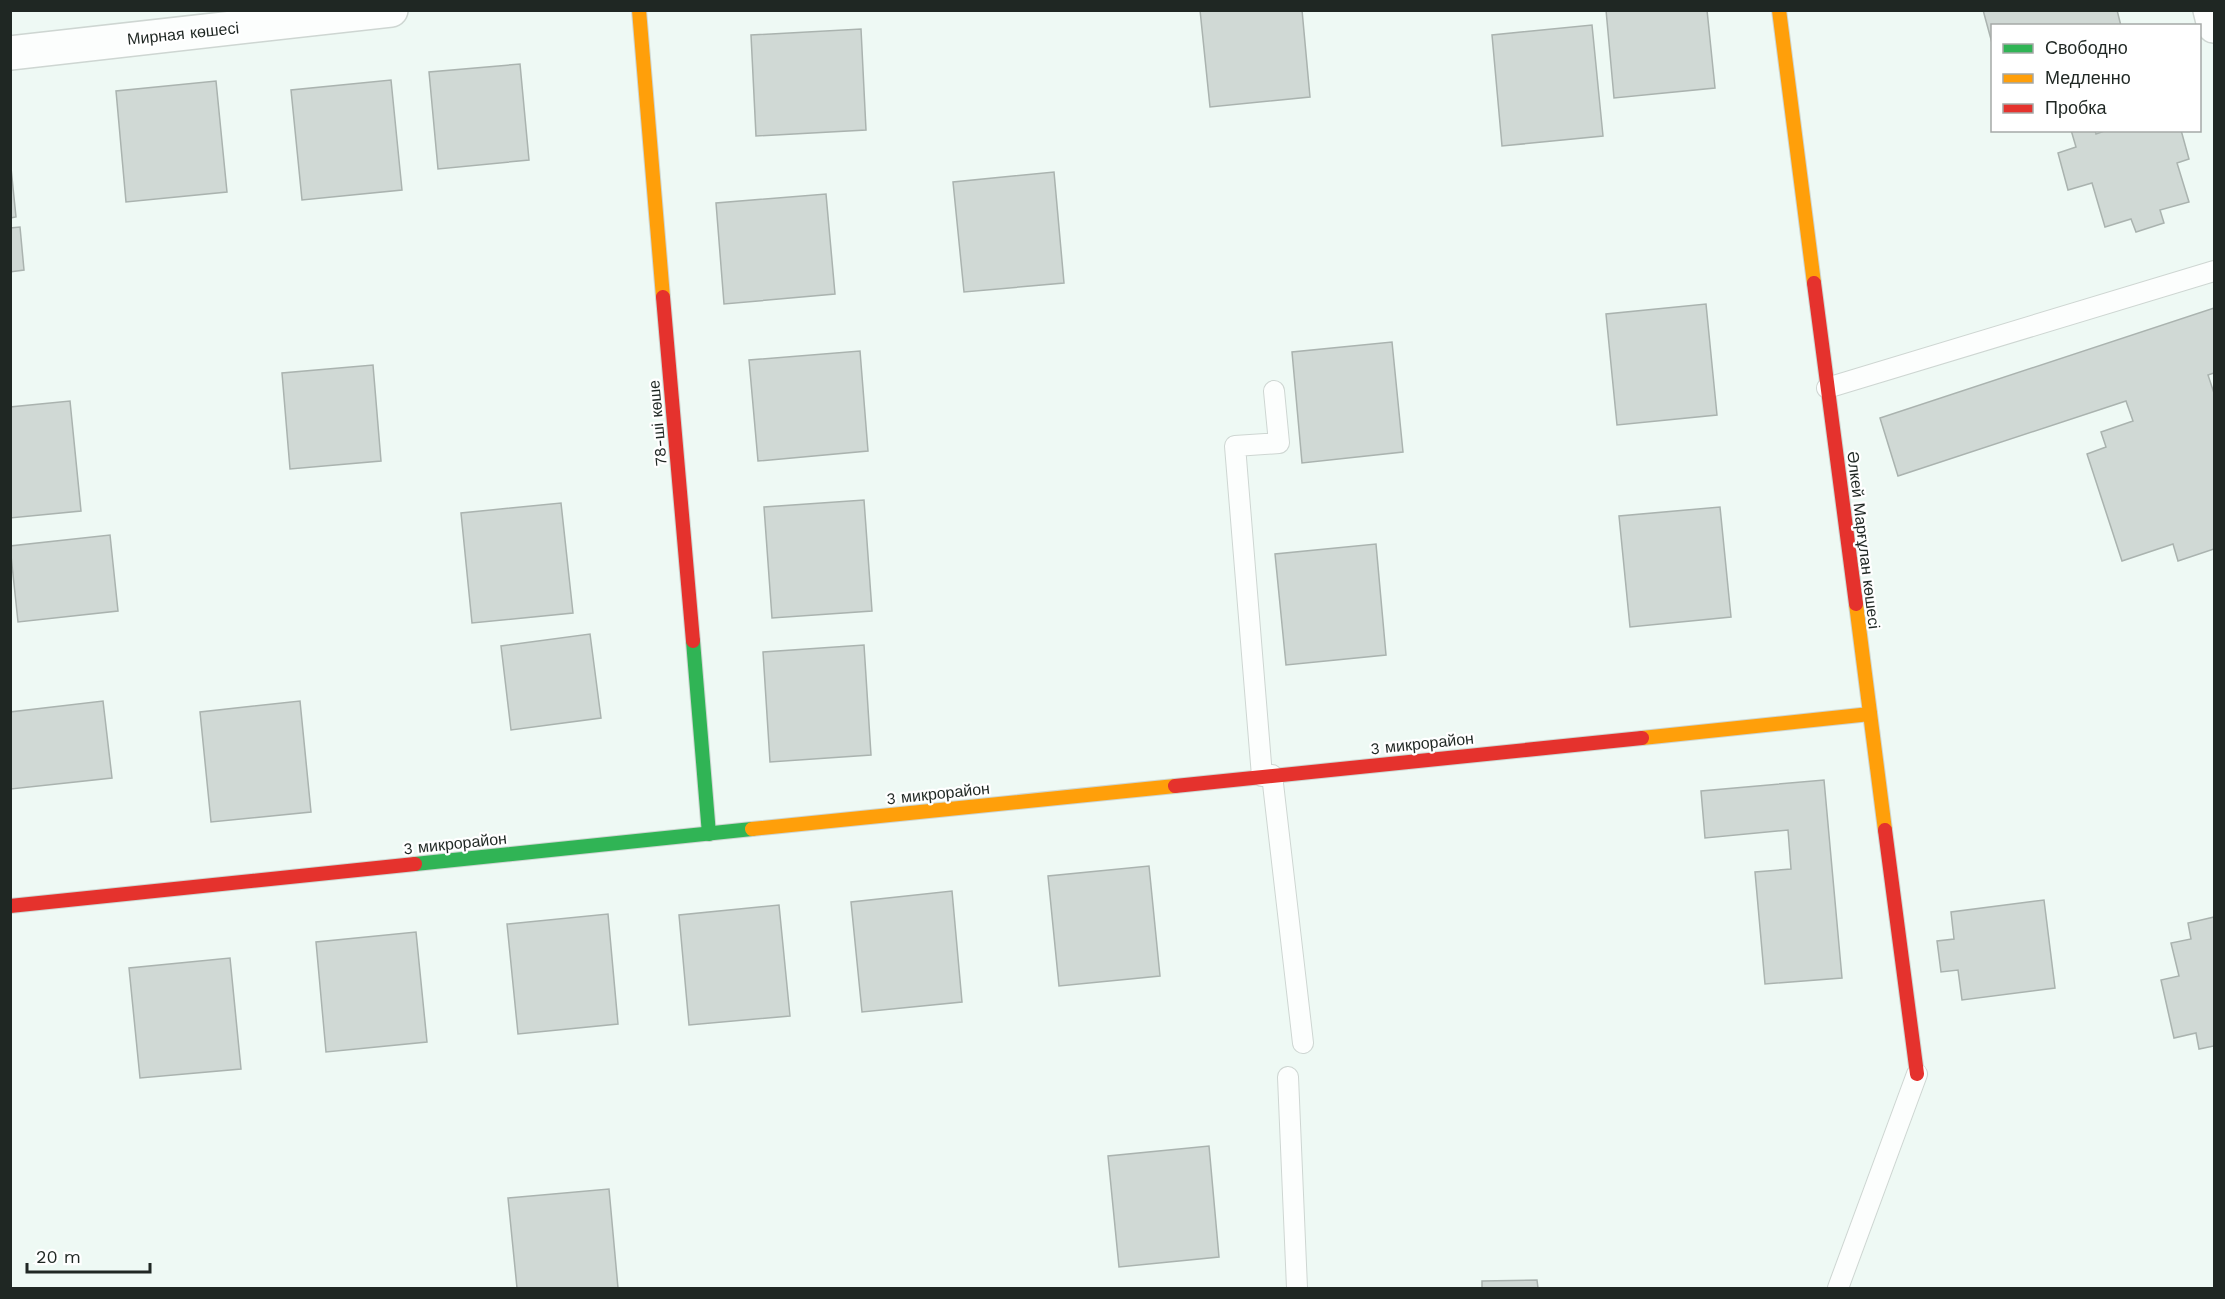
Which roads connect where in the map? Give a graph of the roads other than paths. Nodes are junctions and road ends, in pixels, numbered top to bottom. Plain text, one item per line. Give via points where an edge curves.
1 (391, 10) edge
2 (639, 10) edge
3 (1779, 10) edge
4 (2210, 10) edge
5 (318, 15) edge
6 (2214, 26) edge
7 (10, 52) edge
8 (2214, 271) edge
9 (1827, 388) junction
10 (1274, 391) dead end
11 (1870, 714) junction
12 (1267, 775) junction
13 (708, 834) junction
14 (10, 906) edge
15 (1303, 1043) dead end
16 (1917, 1074) joint
17 (1288, 1077) dead end
18 (1298, 1288) edge
19 (1838, 1288) edge

1 - 5 street, Мирная көшесі
2 - 13 street, 78-ші көше
3 - 9 street, Әлкей Марғұлан көшесі
4 - 6 street
5 - 7 street, Мирная көшесі
8 - 9 lane
9 - 11 street, Әлкей Марғұлан көшесі
10 - 12 lane via 1279,443 1235,446
11 - 12 street, 3 микрорайон
11 - 16 street, Әлкей Марғұлан көшесі
12 - 13 street, 3 микрорайон
12 - 15 lane
13 - 14 street, 3 микрорайон
16 - 19 lane
17 - 18 lane

